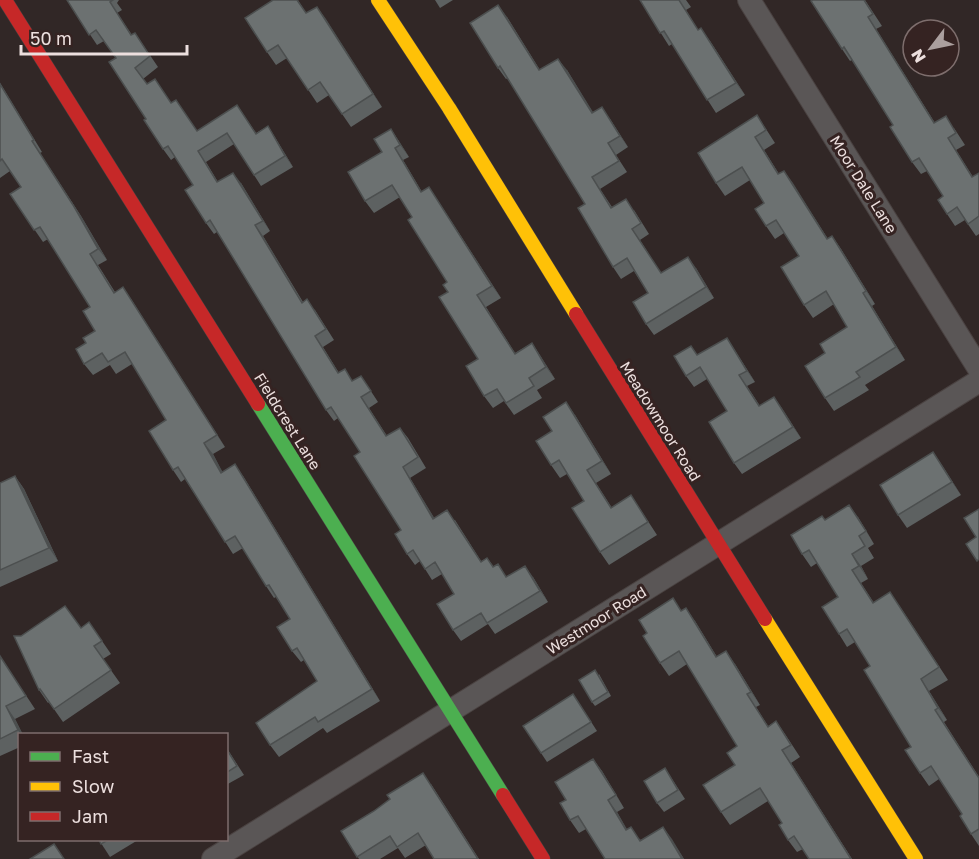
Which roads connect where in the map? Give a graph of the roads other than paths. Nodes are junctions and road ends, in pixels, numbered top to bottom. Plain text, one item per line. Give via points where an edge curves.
1 (5, 0) edge
2 (378, 0) edge
3 (749, 0) edge
4 (979, 369) edge
5 (979, 381) edge
6 (718, 544) junction
7 (450, 711) junction
8 (213, 859) edge
9 (543, 859) edge
10 (916, 859) edge

1 - 7 street, Fieldcrest Lane
2 - 6 street, Meadowmoor Road
3 - 4 street, Moor Dale Lane
5 - 6 street, Westmoor Road
6 - 7 street, Westmoor Road
6 - 10 street, Meadowmoor Road
7 - 8 street, Westmoor Road
7 - 9 street, Fieldcrest Lane

